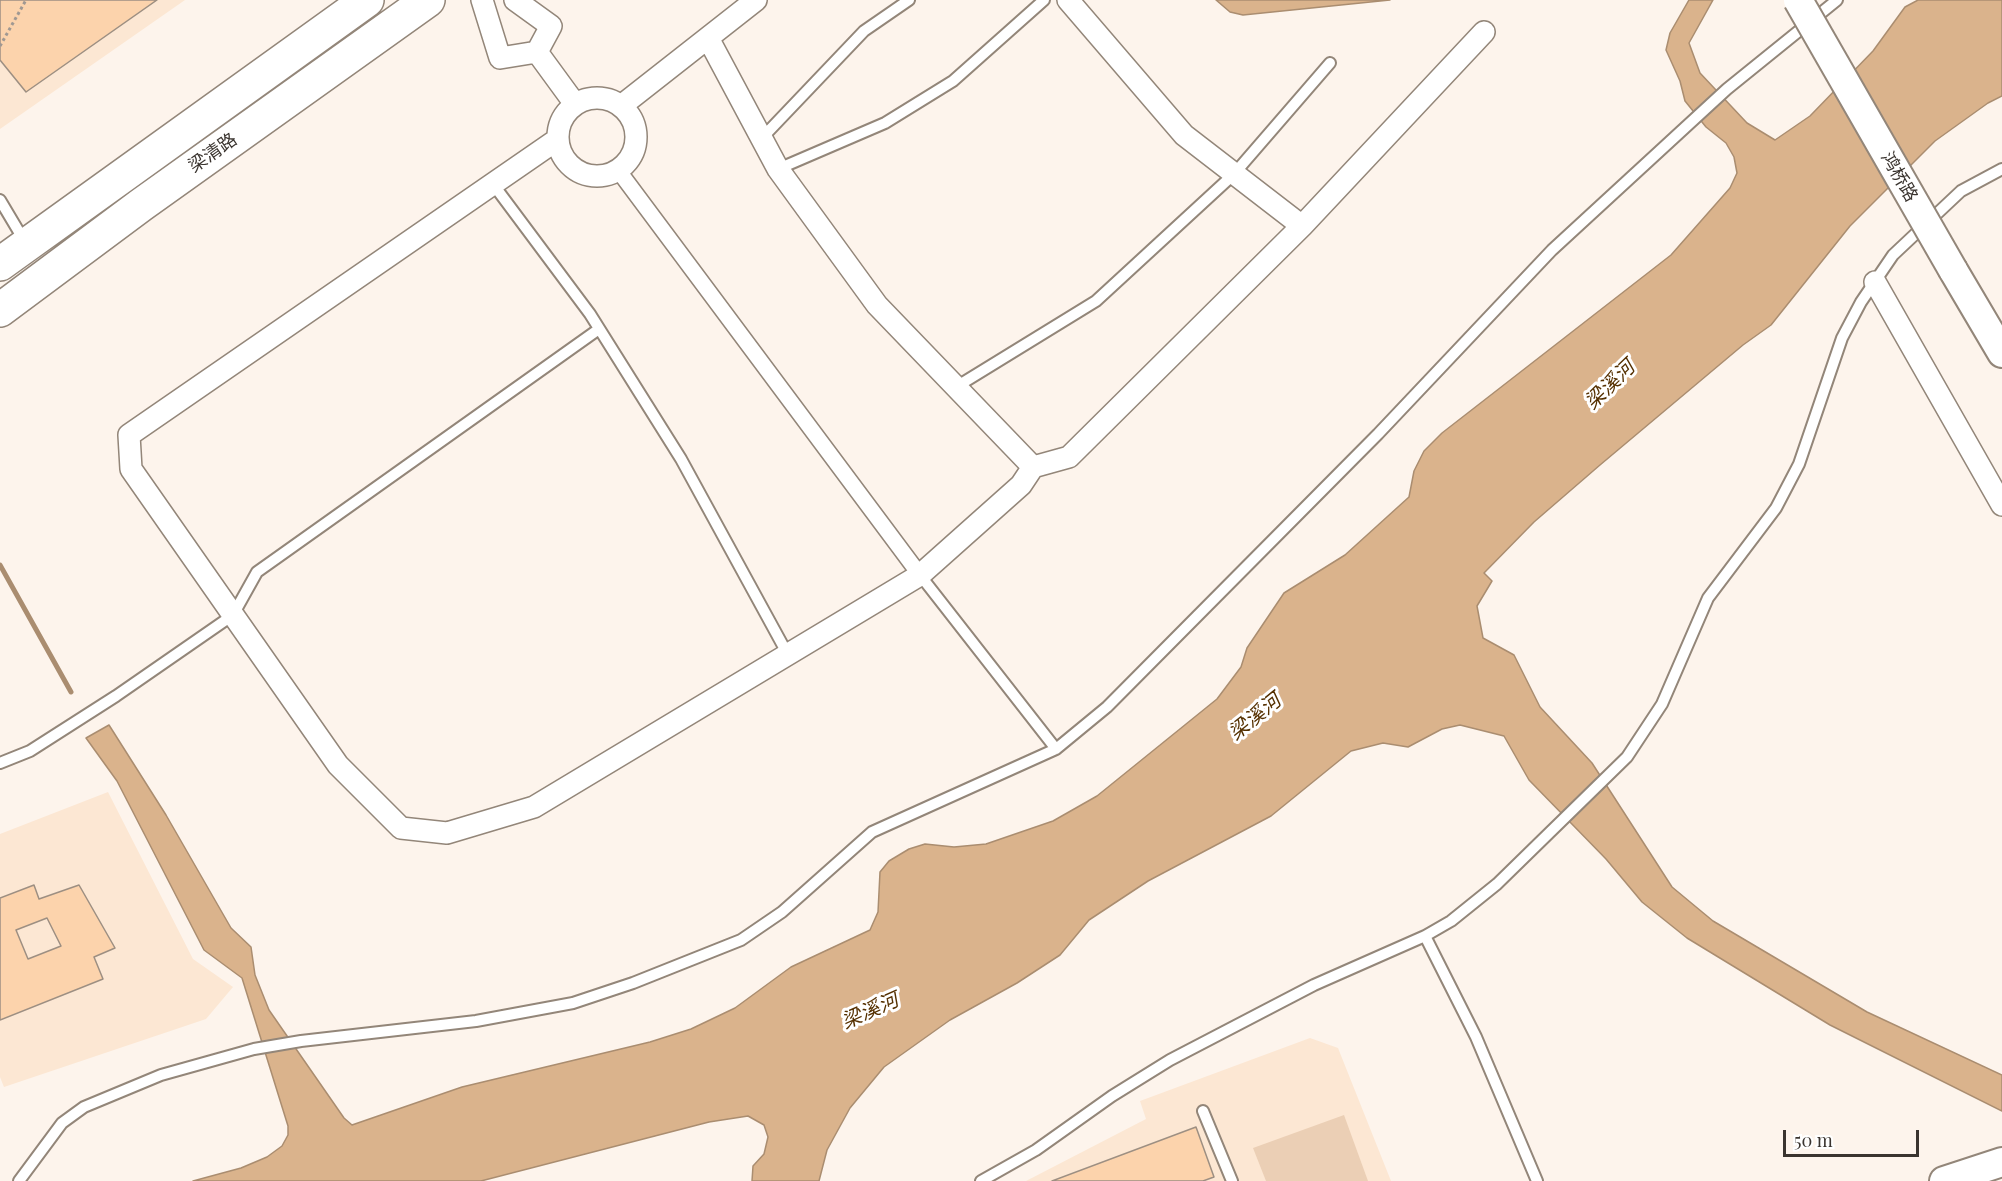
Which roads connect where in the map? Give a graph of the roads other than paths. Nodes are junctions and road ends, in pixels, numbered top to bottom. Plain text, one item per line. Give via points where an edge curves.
1 (367, 0) edge
2 (428, 0) edge
3 (482, 0) edge
4 (515, 0) edge
5 (756, 0) edge
6 (909, 0) edge
7 (1044, 0) edge
8 (1068, 0) edge
9 (1798, 0) edge
10 (1837, 0) edge
11 (1484, 32) dead end
12 (708, 38) junction
13 (537, 52) junction
14 (1330, 63) dead end
15 (575, 104) junction
16 (621, 106) junction
17 (762, 138) junction
18 (558, 139) junction
19 (778, 169) junction
20 (2002, 169) edge
21 (618, 170) junction
22 (1234, 174) junction
23 (493, 184) junction
24 (0, 200) edge
25 (1302, 226) junction
26 (26, 245) junction
27 (0, 264) edge
28 (1875, 282) junction
29 (0, 310) edge
30 (599, 329) junction
31 (2002, 353) edge
32 (956, 387) junction
33 (1034, 467) junction
34 (2002, 506) edge
35 (920, 575) junction
36 (233, 615) junction
37 (787, 653) junction
38 (1056, 749) junction
39 (0, 763) edge
40 (1425, 936) junction
41 (1203, 1111) dead end
42 (2002, 1162) edge
43 (20, 1181) edge
44 (981, 1181) edge
45 (1232, 1181) edge
46 (1537, 1181) edge
47 (1944, 1181) edge

1 - 26 main road, 梁清路
2 - 29 main road, 梁清路
3 - 13 street via 500,58
4 - 13 street via 551,26
5 - 12 street
6 - 17 lane via 864,31
7 - 19 lane via 943,87 885,123
8 - 22 street via 1184,135
9 - 31 main road, 鸿桥路, bridge
10 - 38 lane via 1727,89 1552,250 1378,434 1107,707
11 - 25 street
12 - 16 street
12 - 17 street
13 - 15 street
14 - 22 lane
15 - 16 street via 598,98
15 - 18 street via 559,126
16 - 21 street via 634,126 636,138 628,160
17 - 19 street
18 - 21 street via 560,153 579,172 598,176
18 - 23 street
19 - 32 street via 877,304
20 - 28 lane via 1961,191 1893,255
21 - 35 street
22 - 25 street
22 - 32 lane via 1096,301
23 - 30 lane
23 - 36 street via 129,435 132,470
24 - 26 lane
25 - 33 street via 1069,457
26 - 27 main road, 梁清路
28 - 34 street
28 - 40 lane via 1842,338 1799,464 1776,508 1708,598 1662,704 1627,757 1497,884 1451,921
30 - 36 lane via 257,572
30 - 37 lane via 681,459
32 - 33 street
33 - 35 street via 1021,485
35 - 37 street
35 - 38 lane
36 - 37 street via 338,765 401,828 447,833 534,807
36 - 39 lane via 40,745
38 - 43 lane via 872,832 782,912 741,940 573,1003 254,1049 161,1075 84,1107 62,1123
40 - 44 lane via 1305,989 1170,1060 1036,1150
40 - 46 lane via 1476,1037
41 - 45 lane
42 - 47 main road

